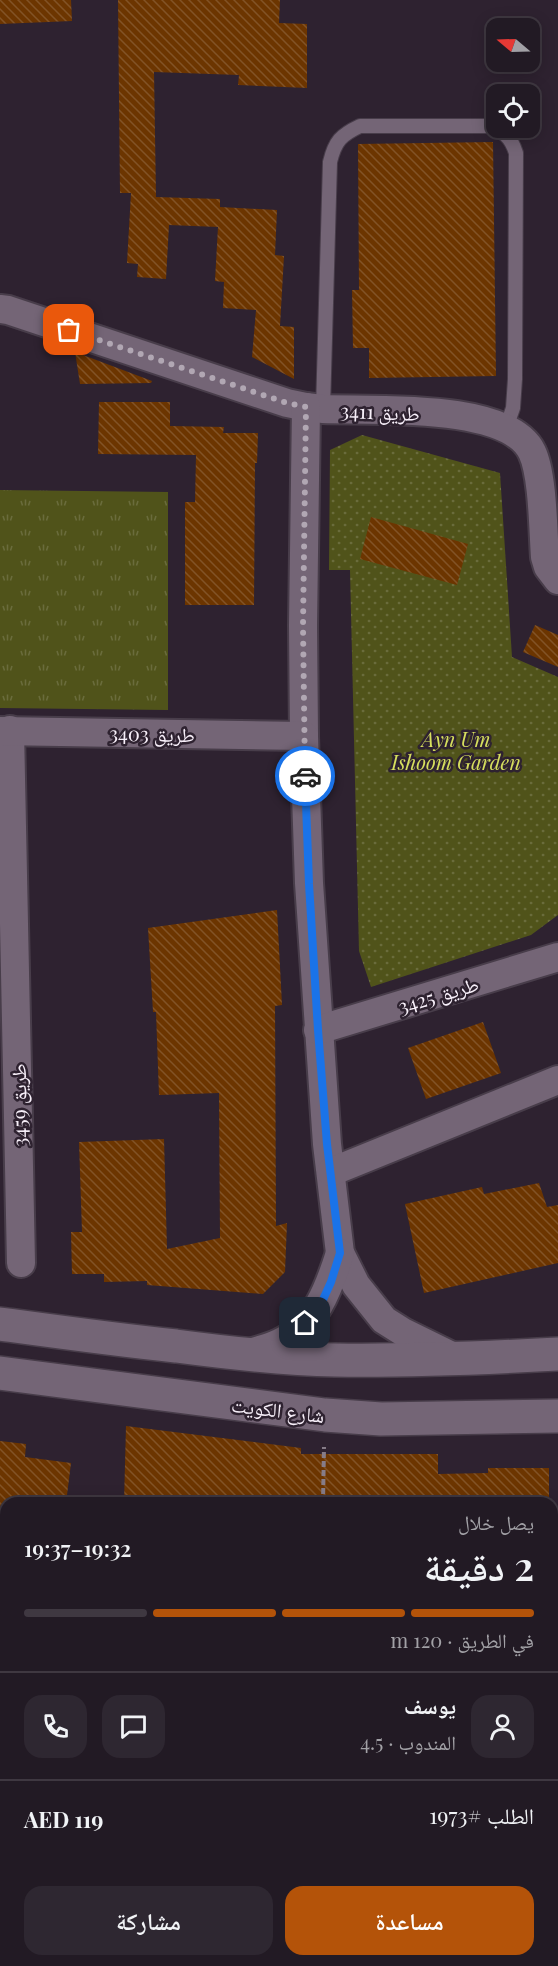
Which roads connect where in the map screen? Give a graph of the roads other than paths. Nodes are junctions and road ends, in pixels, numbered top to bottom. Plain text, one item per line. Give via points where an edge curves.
1 (3, 308) edge
2 (315, 408) junction
3 (506, 428) junction
4 (549, 489) edge
5 (558, 580) edge
6 (5, 730) edge
7 (304, 736) junction
8 (558, 957) edge
9 (318, 1030) junction
10 (558, 1080) edge
11 (331, 1173) junction
12 (340, 1253) junction
13 (21, 1263) dead end
14 (0, 1324) edge
15 (246, 1354) junction
16 (558, 1354) edge
17 (458, 1360) junction
18 (0, 1373) edge
19 (558, 1416) edge

1 - 2 street, طريق 3411 via 287,403
2 - 3 street, طريق 3411 via 444,414
2 - 3 lane via 330,162 339,139 360,126 487,126 506,134 516,153 515,379 513,408
2 - 7 street via 303,626
3 - 4 street, طريق 3411 via 531,450
4 - 5 street, طريق 3411 via 545,557
6 - 7 street, طريق 3403
6 - 13 street, طريق 3459
7 - 9 street
8 - 9 street, طريق 3425
9 - 11 street
10 - 11 street
11 - 12 street
12 - 15 street via 321,1304 294,1335
12 - 17 street via 356,1284 384,1320
14 - 15 main road
15 - 17 main road via 335,1360
16 - 17 main road
18 - 19 main road, شارع الكويت via 325,1415 381,1419

